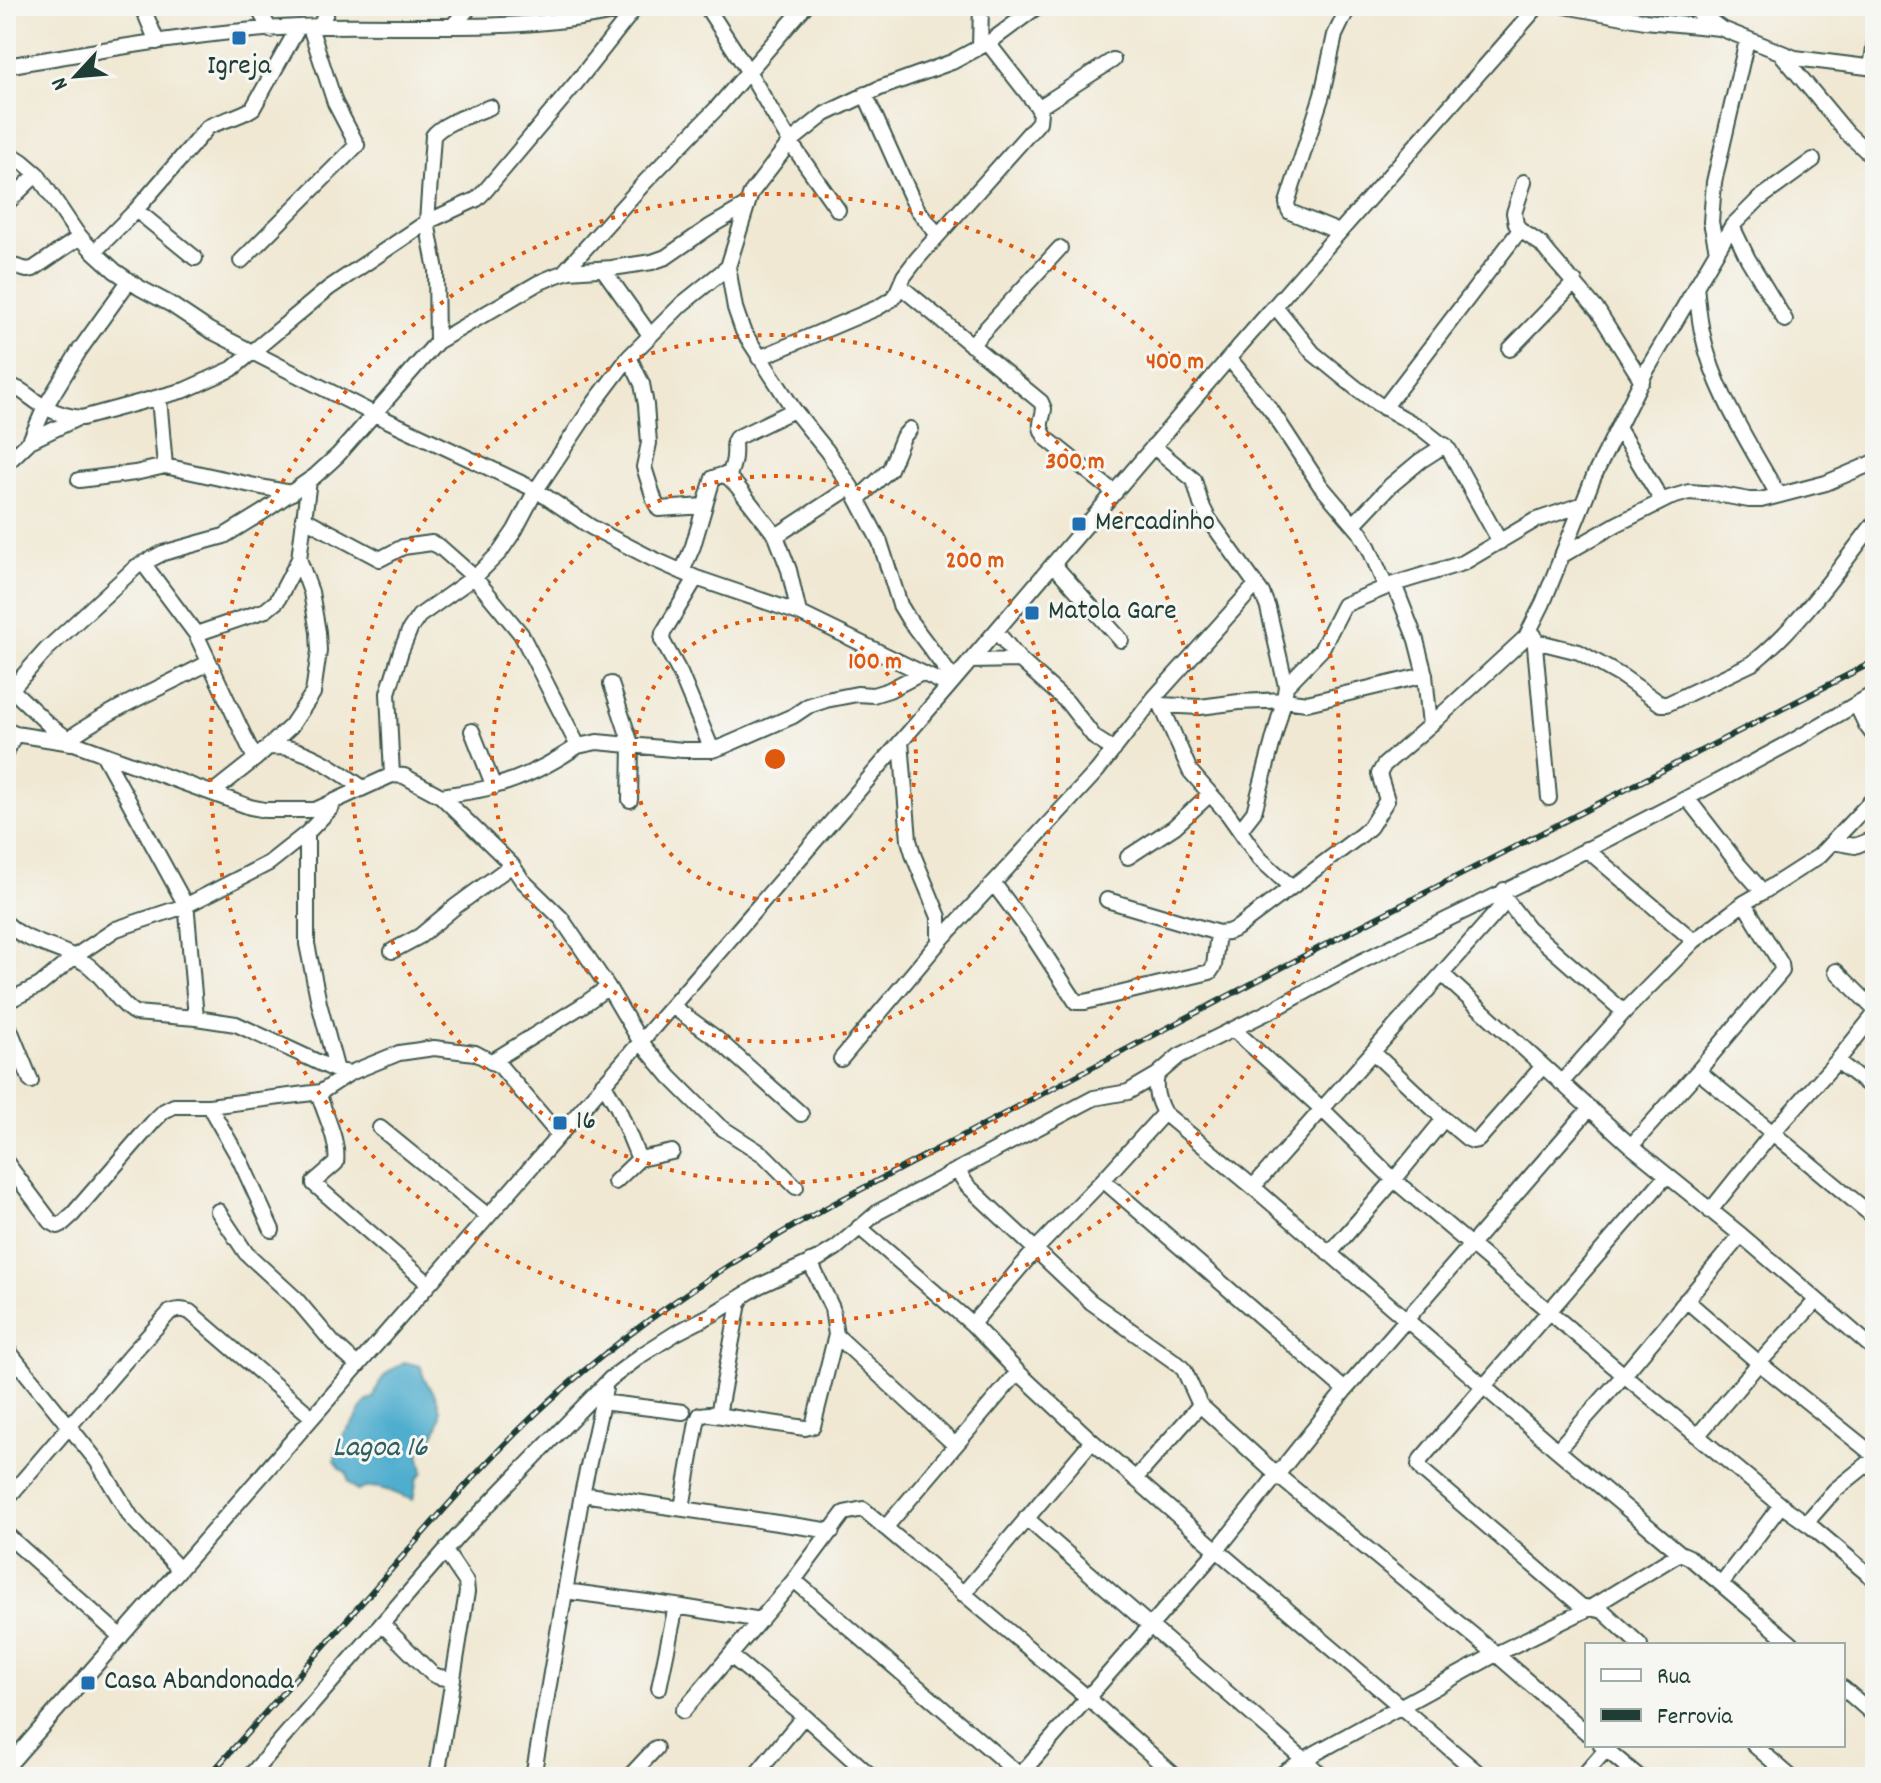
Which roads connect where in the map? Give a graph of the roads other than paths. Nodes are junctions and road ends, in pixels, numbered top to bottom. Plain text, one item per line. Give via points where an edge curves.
1 (142, 6) edge
2 (257, 6) edge
3 (329, 6) edge
4 (471, 6) edge
5 (637, 6) edge
6 (706, 6) edge
7 (805, 6) edge
8 (981, 6) edge
9 (1038, 6) edge
10 (1349, 6) edge
11 (1538, 6) edge
12 (1565, 6) edge
13 (1690, 6) edge
14 (453, 25) junction
15 (309, 27) junction
16 (1720, 28) junction
17 (270, 30) junction
18 (1747, 40) junction
19 (1875, 41) edge
20 (157, 42) junction
21 (984, 45) junction
22 (1780, 52) junction
23 (1113, 60) dead end
24 (6, 66) edge
25 (1873, 68) edge
26 (748, 71) junction
27 (865, 94) junction
28 (490, 107) dead end
29 (1038, 108) junction
30 (790, 142) junction
31 (6, 151) edge
32 (1875, 159) edge
33 (1813, 160) dead end
34 (37, 174) junction
35 (1524, 182) dead end
36 (6, 204) edge
37 (747, 205) junction
38 (136, 210) junction
39 (838, 210) dead end
40 (427, 222) junction
41 (1732, 226) junction
42 (1520, 230) junction
43 (1339, 232) junction
44 (938, 235) junction
45 (80, 237) junction
46 (1060, 248) dead end
47 (1717, 251) junction
48 (94, 252) junction
49 (195, 258) dead end
50 (241, 261) dead end
51 (6, 264) edge
52 (728, 267) junction
53 (603, 269) junction
54 (563, 273) junction
55 (129, 281) junction
56 (1575, 282) junction
57 (1696, 285) junction
58 (900, 286) junction
59 (1275, 306) junction
60 (1785, 320) dead end
61 (650, 335) junction
62 (437, 342) junction
63 (971, 345) junction
64 (1510, 349) dead end
65 (251, 352) junction
66 (629, 357) junction
67 (759, 358) junction
68 (1229, 358) junction
69 (1642, 381) junction
70 (6, 385) edge
71 (159, 398) junction
72 (45, 407) junction
73 (1384, 408) junction
74 (794, 410) junction
75 (374, 414) junction
76 (78, 418) junction
77 (1618, 428) junction
78 (910, 429) dead end
79 (30, 441) junction
80 (1445, 445) junction
81 (1153, 446) junction
82 (1875, 462) edge
83 (6, 464) edge
84 (165, 466) junction
85 (728, 477) junction
86 (79, 480) dead end
87 (309, 480) junction
88 (536, 490) junction
89 (292, 493) junction
90 (855, 493) junction
91 (1115, 493) junction
92 (1778, 495) junction
93 (1662, 501) junction
94 (1581, 505) junction
95 (705, 506) junction
96 (303, 518) junction
97 (1875, 522) edge
98 (1354, 524) junction
99 (776, 536) junction
100 (1500, 542) junction
101 (1561, 556) junction
102 (299, 559) junction
103 (143, 563) junction
104 (1053, 564) junction
105 (689, 575) junction
106 (474, 577) junction
107 (1390, 585) junction
108 (1255, 586) junction
109 (799, 613) junction
110 (1533, 624) junction
111 (996, 631) junction
112 (196, 634) junction
113 (1121, 640) dead end
114 (1535, 641) junction
115 (1020, 660) junction
116 (970, 661) junction
117 (208, 663) junction
118 (922, 673) junction
119 (1425, 675) junction
120 (952, 683) junction
121 (611, 684) dead end
122 (8, 689) edge
123 (1285, 693) junction
124 (1875, 693) edge
125 (1157, 701) junction
126 (1856, 704) junction
127 (93, 721) junction
128 (1430, 725) junction
129 (472, 731) dead end
130 (11, 732) edge
131 (1875, 737) edge
132 (71, 741) junction
133 (901, 741) junction
134 (631, 744) junction
135 (578, 746) junction
136 (268, 747) junction
137 (712, 750) junction
138 (1114, 750) junction
139 (6, 752) edge
140 (100, 753) junction
141 (255, 759) junction
142 (392, 775) junction
143 (494, 787) junction
144 (363, 788) junction
145 (212, 793) junction
146 (1209, 795) junction
147 (441, 796) junction
148 (1875, 797) edge
149 (1549, 798) dead end
150 (1687, 798) junction
151 (630, 800) dead end
152 (338, 801) junction
153 (1240, 830) junction
154 (307, 833) junction
155 (1875, 838) edge
156 (1833, 842) junction
157 (1586, 849) junction
158 (1128, 857) dead end
159 (512, 865) junction
160 (994, 884) junction
161 (1291, 887) junction
162 (1763, 892) junction
163 (1504, 899) junction
164 (1107, 900) dead end
165 (1744, 903) junction
166 (185, 906) junction
167 (6, 923) edge
168 (1218, 933) junction
169 (1694, 941) junction
170 (939, 942) junction
171 (392, 951) dead end
172 (74, 957) junction
173 (1836, 971) dead end
174 (1442, 974) junction
175 (608, 987) junction
176 (6, 1002) edge
177 (672, 1006) junction
178 (1624, 1012) junction
179 (1875, 1012) edge
180 (196, 1018) junction
181 (6, 1020) edge
182 (1233, 1029) junction
183 (640, 1041) junction
184 (1373, 1052) junction
185 (841, 1059) dead end
186 (1837, 1061) junction
187 (491, 1062) junction
188 (1543, 1066) junction
189 (1698, 1071) junction
190 (344, 1072) junction
191 (1157, 1075) junction
192 (31, 1081) dead end
193 (603, 1083) junction
194 (1561, 1083) junction
195 (1875, 1090) edge
196 (321, 1092) junction
197 (209, 1106) junction
198 (1590, 1108) junction
199 (1322, 1109) junction
200 (1164, 1113) junction
201 (801, 1114) dead end
202 (1444, 1119) junction
203 (380, 1128) dead end
204 (1773, 1132) junction
205 (558, 1134) junction
206 (1631, 1146) junction
207 (672, 1152) dead end
208 (639, 1159) junction
209 (6, 1162) edge
210 (957, 1170) junction
211 (1667, 1175) junction
212 (1103, 1180) junction
213 (1394, 1180) junction
214 (615, 1182) dead end
215 (796, 1187) dead end
216 (1253, 1187) junction
217 (218, 1211) dead end
218 (1710, 1211) junction
219 (488, 1216) junction
220 (1875, 1218) edge
221 (859, 1227) junction
222 (272, 1230) dead end
223 (1741, 1235) junction
224 (1472, 1245) junction
225 (1036, 1249) junction
226 (1329, 1254) junction
227 (810, 1262) junction
228 (428, 1283) junction
229 (744, 1296) junction
230 (1686, 1300) junction
231 (1816, 1301) junction
232 (1549, 1311) junction
233 (1406, 1321) junction
234 (972, 1324) junction
235 (836, 1335) junction
236 (6, 1348) edge
237 (1875, 1350) edge
238 (1759, 1363) junction
239 (357, 1365) junction
240 (1018, 1372) junction
241 (1624, 1375) junction
242 (606, 1385) junction
243 (1484, 1386) junction
244 (1345, 1390) junction
245 (601, 1402) junction
246 (1200, 1405) junction
247 (683, 1412) dead end
248 (718, 1415) junction
249 (312, 1417) junction
250 (69, 1426) junction
251 (1698, 1435) junction
252 (1092, 1441) junction
253 (955, 1445) junction
254 (1557, 1450) junction
255 (1875, 1457) edge
256 (1277, 1475) junction
257 (1135, 1479) junction
258 (582, 1494) junction
259 (6, 1500) edge
260 (1781, 1505) junction
261 (682, 1508) junction
262 (1026, 1518) junction
263 (1806, 1523) junction
264 (885, 1528) junction
265 (832, 1531) junction
266 (6, 1534) edge
267 (1217, 1550) junction
268 (445, 1551) junction
269 (1680, 1553) junction
270 (179, 1569) junction
271 (794, 1580) junction
272 (1875, 1580) edge
273 (1721, 1584) junction
274 (565, 1591) junction
275 (963, 1594) junction
276 (676, 1606) junction
277 (1590, 1608) junction
278 (761, 1620) junction
279 (382, 1624) junction
280 (1151, 1625) junction
281 (121, 1637) junction
282 (1638, 1643) edge
283 (1791, 1643) edge
284 (1496, 1654) junction
285 (731, 1656) junction
286 (453, 1679) junction
287 (659, 1688) dead end
288 (1845, 1690) edge
289 (1088, 1698) junction
290 (1401, 1707) junction
291 (683, 1711) dead end
292 (804, 1716) junction
293 (1875, 1716) edge
294 (1585, 1731) edge
295 (1605, 1747) edge
296 (1607, 1747) edge
297 (1756, 1747) edge
298 (656, 1748) dead end
299 (1303, 1760) junction
300 (6, 1768) edge
301 (1020, 1776) edge
302 (249, 1777) edge
303 (437, 1777) edge
304 (533, 1777) edge
305 (629, 1777) edge
306 (754, 1777) edge
307 (872, 1777) edge
308 (1176, 1777) edge
309 (1277, 1777) edge
310 (1324, 1777) edge
311 (1483, 1777) edge
312 (1582, 1777) edge
313 (1639, 1777) edge
314 (1791, 1777) edge

1 - 20 street
2 - 17 street
3 - 15 street
4 - 14 street
5 - 14 street via 570,20
5 - 40 street via 485,191
6 - 26 street
7 - 26 street
8 - 21 street
9 - 21 street
10 - 43 street via 1335,35 1287,203 1290,212
11 - 43 street
12 - 16 street
13 - 16 street
14 - 15 street
15 - 17 street
15 - 38 street via 253,108 208,127
15 - 50 street via 335,103 357,145
16 - 18 street
17 - 20 street
18 - 22 street
18 - 47 street via 1714,182 1711,222
19 - 25 street
20 - 24 street
21 - 27 street
21 - 29 street
22 - 25 street
22 - 32 street
23 - 29 street
26 - 30 street
26 - 54 street
27 - 30 street via 825,114
27 - 44 street via 912,199
28 - 40 street via 436,130
29 - 44 street via 1039,122
30 - 37 street
30 - 39 street
31 - 34 street
33 - 41 street
34 - 36 street
34 - 45 street
35 - 42 street via 1514,213
37 - 52 street
37 - 53 street via 660,260
38 - 48 street
38 - 49 street
40 - 62 street via 436,270
40 - 65 street via 329,288
41 - 47 street
41 - 60 street
42 - 56 street via 1541,244
42 - 73 street
43 - 59 street
44 - 58 street
45 - 48 street
45 - 51 street via 33,269
46 - 63 street
47 - 57 street
48 - 55 street
52 - 61 street
52 - 67 street via 735,308
53 - 54 street
53 - 61 street
54 - 62 street
55 - 65 street
55 - 72 street
56 - 64 street
56 - 69 street
57 - 69 street
57 - 92 street via 1712,369
58 - 63 street
58 - 67 street via 877,308
59 - 68 street
59 - 73 street via 1313,353
61 - 66 street
62 - 75 street
63 - 91 street via 1041,402 1046,438
65 - 71 street via 232,369
65 - 75 street
66 - 88 street
66 - 95 street via 646,405 649,443 644,467 655,502 659,509
67 - 74 street
68 - 81 street
68 - 98 street
69 - 77 street
70 - 72 street
71 - 76 street
71 - 84 street
72 - 76 street
72 - 79 street
73 - 80 street
74 - 85 street via 736,438
74 - 90 street
75 - 87 street
75 - 88 street
76 - 79 street
77 - 93 street
77 - 94 street
78 - 90 street via 890,469
79 - 83 street
80 - 98 street via 1390,486
80 - 100 street
81 - 91 street
81 - 108 street via 1194,480 1208,518
82 - 92 street via 1826,483
84 - 86 street
84 - 89 street
85 - 95 street via 713,478
85 - 99 street
87 - 89 street
87 - 96 street
88 - 105 street via 591,527
88 - 106 street via 500,552
89 - 103 street via 224,536
90 - 99 street
90 - 120 street via 880,542 900,605
91 - 104 street
92 - 93 street via 1749,500 1689,492
93 - 101 street
94 - 100 street via 1534,521
94 - 101 street
95 - 105 street
96 - 102 street
96 - 106 street via 380,559 403,547 432,543
97 - 114 street via 1810,607 1753,663 1667,704 1579,652
98 - 107 street
99 - 109 street
100 - 107 street via 1453,568
101 - 110 street
102 - 112 street via 277,601 266,610
102 - 136 street via 318,632 313,693 291,726
103 - 112 street
103 - 122 street
104 - 111 street
104 - 113 street
105 - 109 street
105 - 137 street via 662,640
106 - 135 street via 521,634
106 - 142 street via 419,616 410,629 388,693
107 - 119 street via 1416,640
107 - 123 street via 1344,605 1321,650
108 - 123 street via 1268,608
108 - 125 street
109 - 118 street
110 - 114 street
110 - 128 street via 1526,637
111 - 115 street
111 - 116 street
112 - 117 street
114 - 149 street
115 - 116 street
115 - 138 street via 1067,702 1095,738
116 - 120 street
117 - 127 street
117 - 141 street
118 - 120 street
118 - 137 street via 873,695 808,706
119 - 123 street via 1307,703
119 - 128 street
120 - 133 street
121 - 134 street
122 - 132 street
123 - 125 street via 1200,707
123 - 153 street via 1254,812
124 - 126 street
125 - 138 street
125 - 146 street via 1190,771
126 - 131 street
126 - 150 street
127 - 132 street
127 - 140 street
128 - 161 street via 1380,770 1387,800 1370,827
129 - 143 street
130 - 132 street
130 - 139 street
132 - 140 street
133 - 170 street via 909,840 939,917
133 - 177 street
134 - 135 street
134 - 137 street
134 - 151 street
135 - 143 street via 539,770
136 - 141 street
136 - 144 street via 316,759
138 - 160 street
140 - 145 street
140 - 166 street
141 - 145 street
142 - 144 street
142 - 147 street
143 - 147 street
144 - 152 street
145 - 152 street via 265,810 315,810
146 - 153 street
146 - 158 street via 1174,827
147 - 159 street
148 - 156 street
150 - 157 street
150 - 162 street
152 - 154 street
153 - 161 street via 1259,858
154 - 166 street via 269,863
154 - 190 street via 307,944 319,1003
155 - 156 street via 1855,846
156 - 162 street
157 - 163 street
157 - 169 street
159 - 171 street via 420,936
159 - 175 street via 561,918
160 - 168 street via 1076,1002 1210,972
160 - 170 street
161 - 168 street via 1237,928
162 - 165 street
163 - 174 street
163 - 178 street via 1528,928
163 - 182 street via 1360,962
164 - 168 street
165 - 169 street
165 - 189 street via 1782,971
166 - 172 street via 116,929
166 - 180 street
167 - 172 street via 30,940
169 - 178 street
170 - 185 street
172 - 176 street via 40,985
172 - 180 street via 131,1011
173 - 179 street
174 - 184 street
174 - 188 street
175 - 183 street
175 - 187 street
177 - 183 street
177 - 201 street
178 - 194 street
179 - 186 street
180 - 190 street via 236,1024
181 - 192 street
182 - 191 street via 1179,1056
182 - 199 street
183 - 193 street
183 - 215 street via 719,1126 764,1155
184 - 199 street
184 - 202 street
186 - 195 street
186 - 204 street
187 - 190 street via 475,1053 434,1048 399,1053
187 - 205 street
188 - 194 street
188 - 202 street via 1476,1141
189 - 204 street
189 - 206 street
190 - 196 street
191 - 200 street
191 - 210 street via 1128,1092 1094,1098
193 - 205 street
193 - 208 street
194 - 198 street
196 - 197 street
196 - 228 street via 337,1159 314,1184
197 - 209 street via 164,1111 58,1226
197 - 222 street
198 - 206 street
198 - 224 street
199 - 213 street
199 - 216 street
200 - 212 street
200 - 216 street
202 - 213 street
203 - 219 street
204 - 218 street
204 - 220 street
205 - 219 street
206 - 211 street
207 - 208 street
208 - 214 street
210 - 221 street
210 - 225 street
211 - 218 street
211 - 232 street
212 - 225 street
212 - 244 street
213 - 224 street
213 - 226 street
216 - 226 street
217 - 239 street via 246,1253
218 - 223 street
219 - 228 street
221 - 227 street
221 - 234 street
223 - 230 street
223 - 231 street
224 - 232 street
224 - 233 street
225 - 234 street
225 - 246 street via 1091,1302 1178,1364
226 - 233 street
227 - 229 street
227 - 235 street via 832,1308
228 - 239 street
229 - 242 street via 643,1354
229 - 248 street
230 - 238 street
230 - 241 street
231 - 237 street
231 - 238 street
232 - 241 street
232 - 243 street
233 - 243 street
233 - 244 street
234 - 240 street
235 - 248 street via 813,1426
235 - 253 street
236 - 250 street
238 - 251 street
238 - 255 street
239 - 249 street
240 - 252 street
240 - 253 street
241 - 251 street
241 - 254 street
242 - 245 street
242 - 268 street
243 - 254 street
243 - 277 street via 1419,1465 1581,1606
244 - 256 street
245 - 247 street
245 - 258 street
246 - 256 street
246 - 257 street
248 - 261 street via 700,1415 697,1422
249 - 250 street via 190,1312 179,1309 170,1312
249 - 270 street
250 - 259 street
250 - 270 street via 131,1517
251 - 260 street
252 - 257 street
252 - 262 street
253 - 264 street
254 - 269 street
255 - 263 street
256 - 267 street
256 - 284 street
257 - 267 street
258 - 261 street
258 - 274 street
260 - 263 street
260 - 273 street
261 - 265 street
262 - 275 street
262 - 280 street
263 - 272 street
264 - 265 street via 863,1509 844,1513
264 - 275 street
265 - 271 street
266 - 281 street
267 - 280 street
267 - 290 street
268 - 279 street
268 - 286 street via 467,1592
269 - 273 street
269 - 277 street
270 - 281 street
271 - 278 street
271 - 301 street
273 - 283 street
274 - 276 street
274 - 304 street
275 - 289 street
276 - 278 street
276 - 287 street
277 - 282 street via 1603,1611
277 - 284 street
278 - 285 street
279 - 286 street via 432,1674
279 - 302 street
280 - 289 street
280 - 299 street
281 - 300 street
284 - 290 street
284 - 294 street
285 - 291 street
285 - 292 street
286 - 303 street
288 - 293 street
289 - 301 street
289 - 308 street
290 - 299 street
290 - 311 street
292 - 306 street
292 - 307 street
295 - 312 street
296 - 313 street
297 - 314 street
298 - 305 street
299 - 309 street
299 - 310 street

